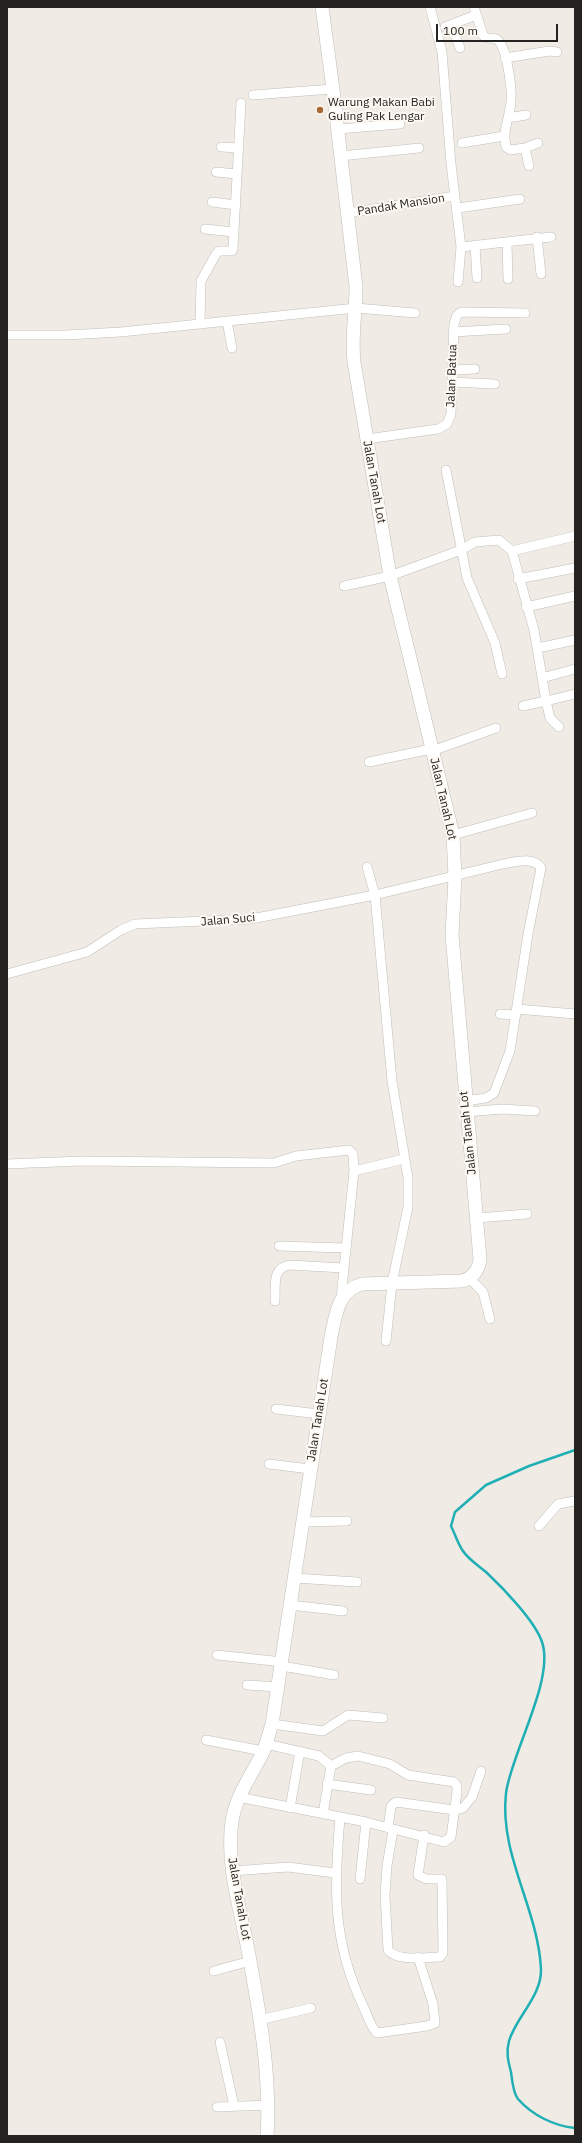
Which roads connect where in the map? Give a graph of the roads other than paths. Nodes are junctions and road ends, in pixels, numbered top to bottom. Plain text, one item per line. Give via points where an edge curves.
1 (322, 7) edge
2 (430, 7) edge
3 (475, 11) edge
4 (460, 48) dead end
5 (557, 52) dead end
6 (505, 58) junction
7 (333, 89) junction
8 (253, 94) dead end
9 (241, 102) dead end
10 (526, 115) dead end
11 (508, 118) junction
12 (400, 124) dead end
13 (338, 129) junction
14 (504, 136) junction
15 (462, 143) dead end
16 (538, 143) dead end
17 (221, 147) dead end
18 (239, 148) junction
19 (419, 148) dead end
20 (525, 148) junction
21 (341, 156) junction
22 (529, 166) dead end
23 (216, 172) dead end
24 (238, 174) junction
25 (455, 196) junction
26 (520, 199) dead end
27 (212, 202) dead end
28 (236, 205) junction
29 (458, 208) junction
30 (348, 213) junction
31 (205, 229) dead end
32 (234, 232) junction
33 (537, 237) junction
34 (551, 237) dead end
35 (506, 243) junction
36 (475, 245) junction
37 (461, 248) junction
38 (541, 274) dead end
39 (477, 278) dead end
40 (508, 279) dead end
41 (458, 282) dead end
42 (356, 308) junction
43 (415, 313) dead end
44 (524, 313) dead end
45 (227, 321) junction
46 (200, 323) junction
47 (506, 330) dead end
48 (453, 332) junction
49 (7, 335) edge
50 (232, 348) dead end
51 (475, 369) dead end
52 (452, 370) junction
53 (452, 382) junction
54 (495, 384) dead end
55 (367, 440) junction
56 (446, 470) dead end
57 (575, 536) edge
58 (461, 550) junction
59 (512, 551) junction
60 (575, 568) edge
61 (390, 576) junction
62 (518, 579) junction
63 (344, 586) dead end
64 (575, 596) edge
65 (526, 607) junction
66 (575, 640) edge
67 (538, 648) junction
68 (575, 669) edge
69 (502, 674) dead end
70 (542, 678) junction
71 (575, 694) edge
72 (546, 701) junction
73 (523, 706) dead end
74 (559, 727) dead end
75 (496, 728) dead end
76 (432, 750) junction
77 (369, 762) dead end
78 (532, 813) dead end
79 (453, 835) junction
80 (367, 867) dead end
81 (455, 877) junction
82 (375, 895) junction
83 (7, 974) edge
84 (517, 1012) junction
85 (500, 1014) dead end
86 (575, 1014) edge
87 (466, 1106) junction
88 (535, 1111) dead end
89 (404, 1159) junction
90 (7, 1164) edge
91 (354, 1171) junction
92 (527, 1214) dead end
93 (477, 1218) junction
94 (280, 1246) dead end
95 (345, 1248) junction
96 (343, 1268) junction
97 (469, 1278) junction
98 (392, 1283) junction
99 (341, 1298) junction
100 (275, 1301) dead end
101 (490, 1319) dead end
102 (386, 1341) dead end
103 (276, 1409) dead end
104 (319, 1414) junction
105 (269, 1464) dead end
106 (310, 1469) junction
107 (575, 1502) edge
108 (347, 1521) dead end
109 (302, 1522) junction
110 (539, 1526) dead end
111 (294, 1578) junction
112 (357, 1582) dead end
113 (290, 1605) junction
114 (343, 1611) dead end
115 (218, 1655) dead end
116 (282, 1664) junction
117 (334, 1675) dead end
118 (247, 1685) dead end
119 (278, 1687) junction
120 (383, 1718) dead end
121 (272, 1724) junction
122 (206, 1740) dead end
123 (264, 1748) junction
124 (300, 1751) junction
125 (331, 1766) junction
126 (481, 1772) dead end
127 (328, 1784) junction
128 (371, 1790) dead end
129 (238, 1797) junction
130 (290, 1808) junction
131 (454, 1810) junction
132 (323, 1814) junction
133 (340, 1818) junction
134 (366, 1822) junction
135 (390, 1829) junction
136 (424, 1835) junction
137 (232, 1870) junction
138 (335, 1873) junction
139 (360, 1879) dead end
140 (418, 1956) junction
141 (250, 1961) junction
142 (214, 1971) dead end
143 (311, 2008) dead end
144 (259, 2020) junction
145 (220, 2042) dead end
146 (269, 2105) junction
147 (234, 2106) junction
148 (217, 2107) dead end
149 (267, 2136) edge

1 - 7 main road, Jalan Tanah Lot
2 - 25 street via 442,52
3 - 4 street via 448,26
3 - 6 street via 483,35 499,42
5 - 6 street
6 - 11 street via 511,94
7 - 8 street
7 - 13 main road, Jalan Tanah Lot
9 - 18 street
10 - 11 street
11 - 14 street
12 - 13 street
13 - 21 main road, Jalan Tanah Lot
14 - 15 street
14 - 20 street via 508,149
16 - 20 street
17 - 18 street
18 - 24 street
19 - 21 street
20 - 22 street
21 - 30 main road, Jalan Tanah Lot
23 - 24 street
24 - 28 street
25 - 29 street, Pandak Mansion
25 - 30 street, Pandak Mansion
26 - 29 street
27 - 28 street
28 - 32 street
29 - 37 street, Pandak Mansion
30 - 42 main road, Jalan Tanah Lot
31 - 32 street
32 - 46 street via 233,250 219,251 201,279
33 - 34 street
33 - 35 street
33 - 38 street
35 - 36 street
35 - 40 street
36 - 37 street
36 - 39 street
37 - 41 street, Pandak Mansion
42 - 43 street
42 - 45 street
42 - 55 main road, Jalan Tanah Lot via 352,346
44 - 48 street, Jalan Batua via 461,312 455,319
45 - 46 street
45 - 50 street
46 - 49 street via 122,332
47 - 48 street
48 - 52 street, Jalan Batua
51 - 52 street
52 - 53 street, Jalan Batua
53 - 54 street
53 - 55 street, Jalan Batua via 451,414 444,426
55 - 61 main road, Jalan Tanah Lot
56 - 58 street
57 - 59 street
58 - 59 street via 475,542 496,540
58 - 61 street
58 - 69 street via 467,578 495,643
59 - 62 street
60 - 62 street
61 - 63 street
61 - 76 main road, Jalan Tanah Lot
62 - 65 street
64 - 65 street
65 - 67 street
66 - 67 street
67 - 70 street
68 - 70 street
70 - 72 street
71 - 72 street
72 - 73 street
72 - 74 street via 550,718
75 - 76 street
76 - 77 street
76 - 79 main road, Jalan Tanah Lot
78 - 79 street
79 - 81 main road, Jalan Tanah Lot
80 - 82 street
81 - 82 street, Jalan Suci
81 - 84 street, Jalan Suci via 524,860 534,862 542,868 528,934
81 - 87 main road, Jalan Tanah Lot via 452,935
82 - 83 street, Jalan Suci via 251,919 135,924 120,930 87,952
82 - 89 street via 392,1081
84 - 85 street
84 - 86 street
84 - 87 street via 510,1051 494,1093
87 - 88 street
87 - 93 main road, Jalan Tanah Lot
89 - 91 street
89 - 98 street via 408,1178 408,1207
90 - 91 street via 82,1161 274,1163 296,1156 349,1150 353,1154
91 - 95 street
92 - 93 street
93 - 97 main road, Jalan Tanah Lot via 479,1264
94 - 95 street
95 - 96 street
96 - 99 street
96 - 100 street via 290,1265 281,1267 277,1272
97 - 98 main road via 462,1281
97 - 101 street via 484,1292
98 - 99 main road via 354,1286
98 - 102 street
99 - 104 main road, Jalan Tanah Lot via 331,1337
103 - 104 street
104 - 106 main road, Jalan Tanah Lot
105 - 106 street
106 - 109 main road, Jalan Tanah Lot
107 - 110 street via 558,1504
108 - 109 street
109 - 111 main road, Jalan Tanah Lot
111 - 112 street
111 - 113 main road, Jalan Tanah Lot
113 - 114 street
113 - 116 main road, Jalan Tanah Lot
115 - 116 street
116 - 117 street
116 - 119 main road, Jalan Tanah Lot
118 - 119 street
119 - 121 main road, Jalan Tanah Lot
120 - 121 street via 348,1715 323,1731
121 - 123 main road, Jalan Tanah Lot
122 - 123 street
123 - 124 street
123 - 129 main road, Jalan Tanah Lot
124 - 125 street via 319,1756
124 - 130 street
125 - 127 street
125 - 131 street via 346,1758 358,1756 390,1764 408,1774 454,1782 457,1786
126 - 131 street via 468,1804 464,1808
127 - 128 street
127 - 132 street
129 - 130 street
129 - 137 main road, Jalan Tanah Lot via 232,1820
130 - 132 street
131 - 135 street via 396,1802 391,1806
131 - 136 street via 450,1837 446,1841
132 - 133 street
133 - 134 street
133 - 138 street
134 - 135 street
134 - 139 street
135 - 136 street
135 - 140 street via 385,1895 388,1950 391,1954 403,1957
136 - 140 street via 418,1875 426,1879 442,1879 443,1953 440,1957
137 - 138 street via 288,1867
137 - 141 main road, Jalan Tanah Lot
138 - 140 street via 344,1960 353,1986 377,2032 435,2023 433,2004
141 - 142 street
141 - 144 main road, Jalan Tanah Lot
143 - 144 street
144 - 146 main road, Jalan Tanah Lot
145 - 147 street
146 - 147 street
146 - 149 main road, Jalan Tanah Lot
147 - 148 street

